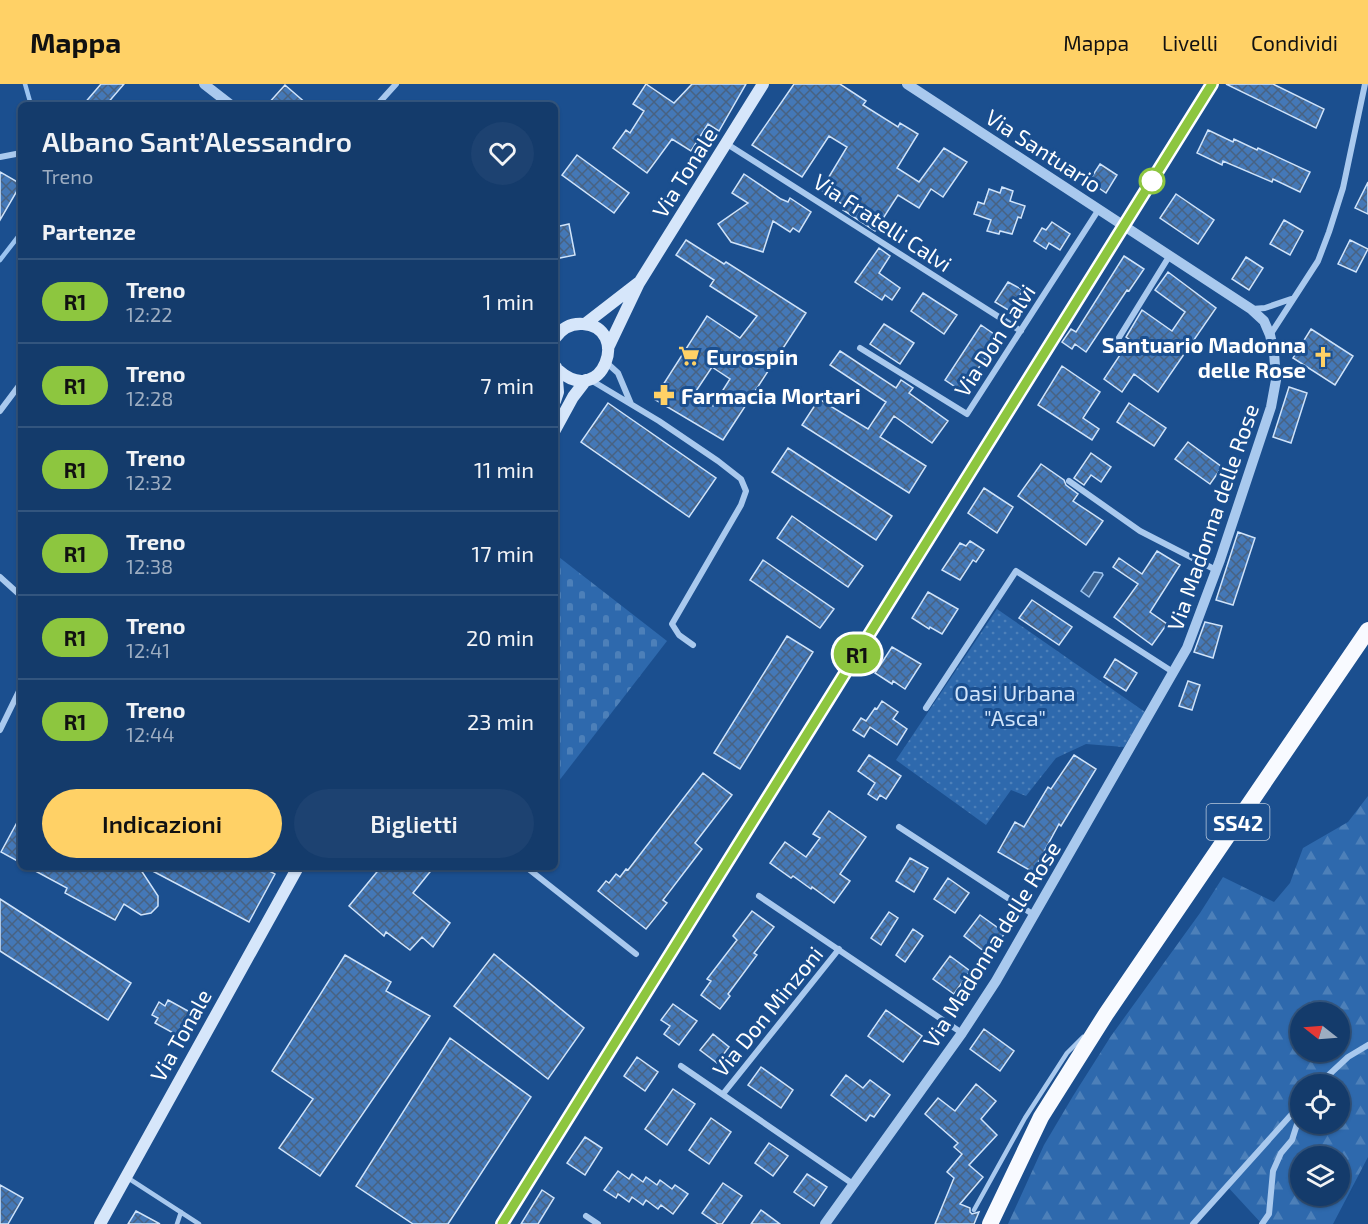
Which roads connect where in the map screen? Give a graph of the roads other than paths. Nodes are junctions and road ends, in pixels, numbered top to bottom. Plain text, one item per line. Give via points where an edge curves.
1 (204, 84) edge
2 (396, 84) edge
3 (763, 84) edge
4 (906, 84) edge
5 (1365, 84) edge
6 (227, 102) edge
7 (381, 102) edge
8 (727, 144) junction
9 (18, 154) edge
10 (0, 157) edge
11 (1099, 209) junction
12 (1170, 255) junction
13 (639, 282) junction
14 (1292, 299) junction
15 (1251, 309) junction
16 (585, 324) junction
17 (1021, 331) junction
18 (558, 332) edge
19 (1270, 335) junction
20 (608, 348) junction
21 (860, 348) dead end
22 (1112, 349) dead end
23 (607, 363) junction
24 (558, 369) edge
25 (588, 380) junction
26 (18, 387) edge
27 (632, 405) junction
28 (0, 411) edge
29 (558, 424) edge
30 (1069, 481) dead end
31 (1216, 570) junction
32 (0, 577) edge
33 (18, 593) edge
34 (1368, 630) edge
35 (693, 645) dead end
36 (1173, 672) junction
37 (18, 693) edge
38 (926, 708) dead end
39 (0, 729) edge
40 (898, 827) dead end
41 (296, 870) edge
42 (530, 870) edge
43 (759, 896) dead end
44 (1035, 916) junction
45 (839, 949) junction
46 (636, 954) dead end
47 (1106, 1014) junction
48 (962, 1034) junction
49 (1368, 1045) edge
50 (681, 1066) dead end
51 (1329, 1074) edge
52 (723, 1094) junction
53 (1290, 1116) edge
54 (1294, 1134) edge
55 (126, 1177) junction
56 (853, 1184) junction
57 (974, 1209) dead end
58 (181, 1212) junction
59 (586, 1216) dead end
60 (100, 1224) edge
61 (177, 1224) edge
62 (199, 1224) edge
63 (597, 1224) edge
64 (825, 1224) edge
65 (990, 1224) edge
66 (1193, 1224) edge
67 (1262, 1224) edge

1 - 6 street
2 - 7 street
3 - 8 main road, Via Tonale
4 - 11 street, Via Santuario
5 - 14 street via 1343,188 1329,232 1318,261
8 - 13 main road, Via Tonale
8 - 17 street, Via Fratelli Calvi
9 - 10 street
11 - 12 street, Via Santuario
11 - 17 street, Via Don Calvi
12 - 15 street, Via Santuario
12 - 22 street
13 - 16 main road, Via Tonale
13 - 20 main road, Via Tonale
14 - 15 street
14 - 19 street
15 - 19 street, Via Santuario via 1264,321
16 - 18 main road, Via Tonale
16 - 20 main road via 600,331
17 - 21 street, Via Don Calvi via 967,414
19 - 31 street, Via Madonna delle Rose via 1276,380 1271,407
20 - 23 main road, Via Tonale
23 - 25 main road
23 - 27 street via 618,373
24 - 25 main road via 571,379
25 - 27 street
25 - 29 main road
26 - 28 street
27 - 35 street via 718,461 741,479 746,491 672,624
30 - 31 street via 1140,531
31 - 36 street, Via Madonna delle Rose
32 - 33 street
34 - 47 highway, SS42
36 - 38 street, Via Madonna delle Rose via 1016,571
36 - 44 street, Via Madonna delle Rose
37 - 39 street
40 - 44 street
41 - 55 main road, Via Tonale
42 - 46 street
43 - 45 street, Via Don Minzoni
44 - 48 street, Via Madonna delle Rose
45 - 48 street, Via Don Minzoni
45 - 52 street, Via Don Minzoni
47 - 57 lane via 1067,1053
47 - 65 highway, SS42 via 1041,1117
48 - 56 street, Via Madonna delle Rose
49 - 51 street via 1348,1056
50 - 52 street, Via Don Minzoni
52 - 56 street, Via Don Minzoni
53 - 66 street
54 - 67 street via 1274,1171 1269,1214
55 - 58 lane
55 - 60 main road, Via Tonale
56 - 64 street, Via Madonna delle Rose
58 - 61 lane
58 - 62 lane
59 - 63 street

